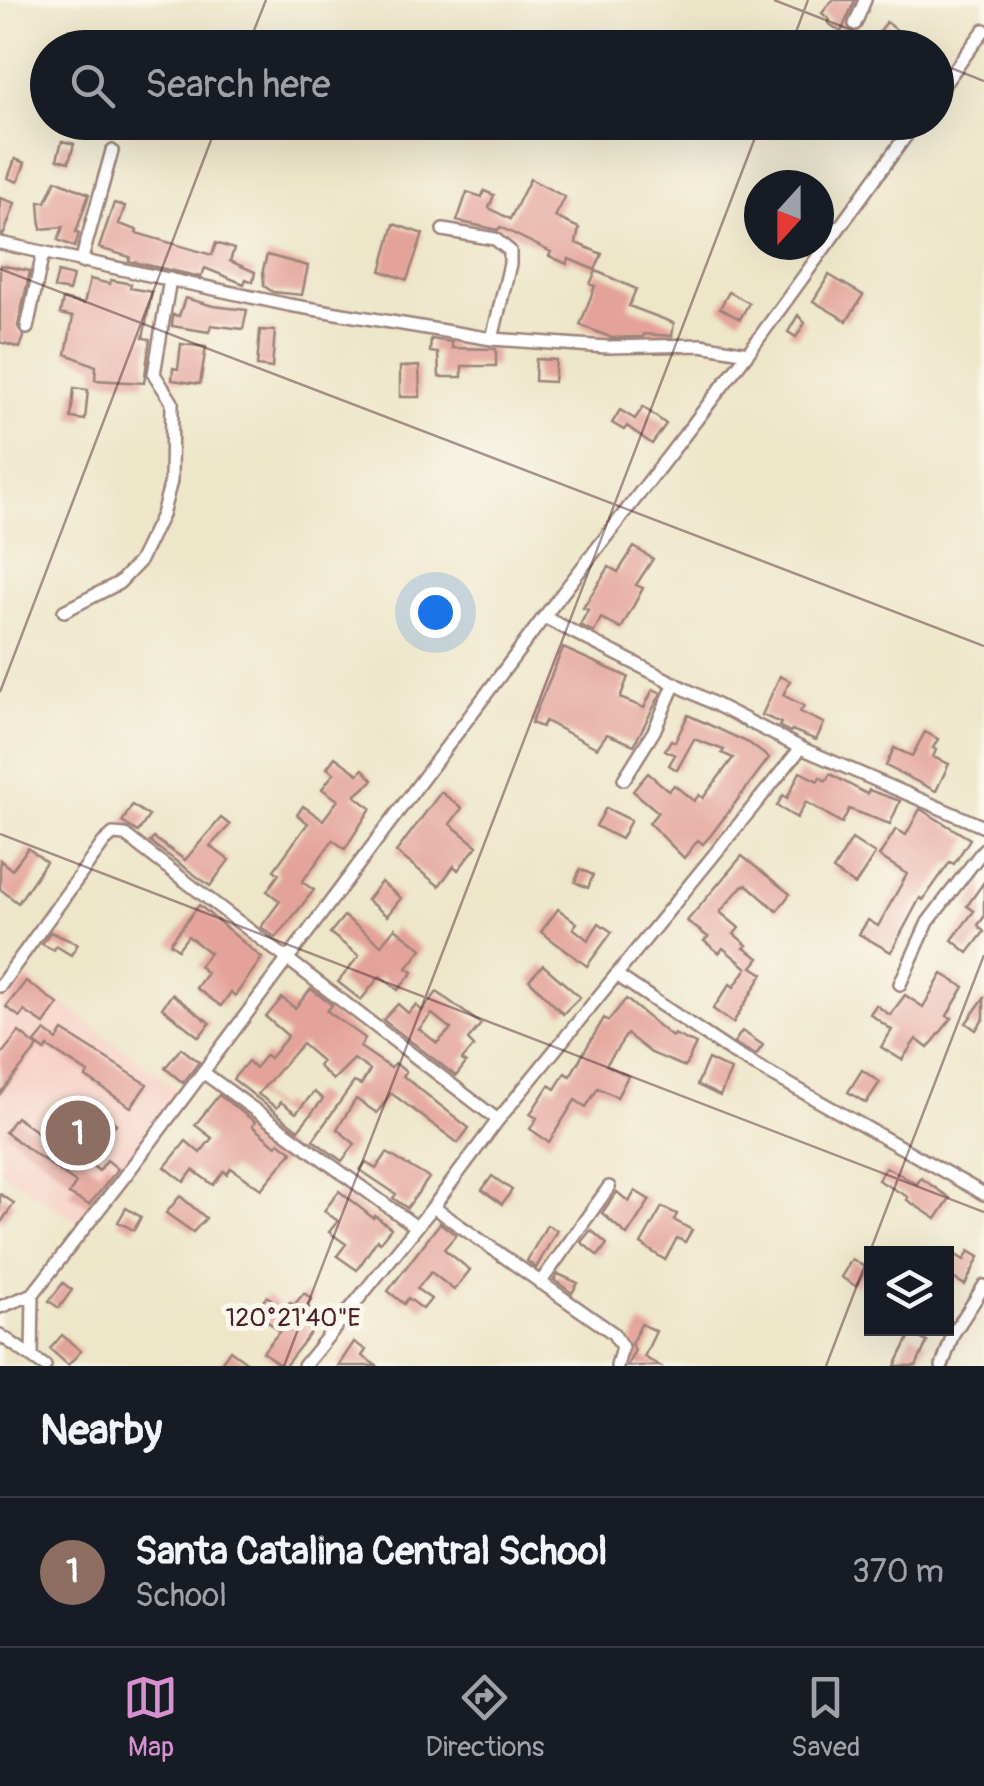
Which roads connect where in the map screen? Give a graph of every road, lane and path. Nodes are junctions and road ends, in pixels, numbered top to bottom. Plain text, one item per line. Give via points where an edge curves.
1 (864, 0) edge
2 (855, 24) dead end
3 (984, 30) edge
4 (954, 71) edge
5 (903, 140) edge
6 (112, 152) dead end
7 (443, 230) dead end
8 (0, 243) edge
9 (43, 254) junction
10 (82, 262) junction
11 (170, 279) junction
12 (27, 328) dead end
13 (492, 338) junction
14 (748, 353) junction
15 (64, 611) dead end
16 (544, 617) junction
17 (675, 683) junction
18 (801, 748) junction
19 (624, 779) dead end
20 (984, 828) edge
21 (984, 849) edge
22 (288, 958) junction
23 (618, 976) junction
24 (900, 984) dead end
25 (0, 986) edge
26 (204, 1072) junction
27 (498, 1120) junction
28 (609, 1187) dead end
29 (984, 1194) edge
30 (434, 1207) junction
31 (415, 1226) junction
32 (540, 1283) junction
33 (982, 1292) edge
34 (33, 1294) junction
35 (0, 1307) edge
36 (954, 1324) edge
37 (0, 1335) edge
38 (947, 1336) edge
39 (40, 1363) edge
40 (304, 1366) edge
41 (617, 1366) edge
42 (942, 1366) edge

1 - 2 street
3 - 4 street
5 - 14 street
6 - 10 street
7 - 13 street via 495,239 510,251
8 - 9 street
9 - 10 street
9 - 12 street
10 - 11 street
11 - 13 street
11 - 15 street via 154,374 172,402 168,499 140,562 106,592
13 - 14 street via 607,348 702,345
14 - 16 street
16 - 17 street
16 - 22 street
17 - 18 street
17 - 19 street
18 - 20 street
18 - 23 street
21 - 24 street via 928,922
22 - 25 street via 125,834 114,834
22 - 26 street
22 - 27 street
23 - 27 street
23 - 29 street via 730,1051
26 - 31 street
26 - 34 street
27 - 30 street
28 - 32 street
30 - 31 street
30 - 32 street
31 - 40 street
32 - 41 street via 619,1338
33 - 36 street
34 - 35 street
34 - 39 street
37 - 39 street
38 - 42 street

